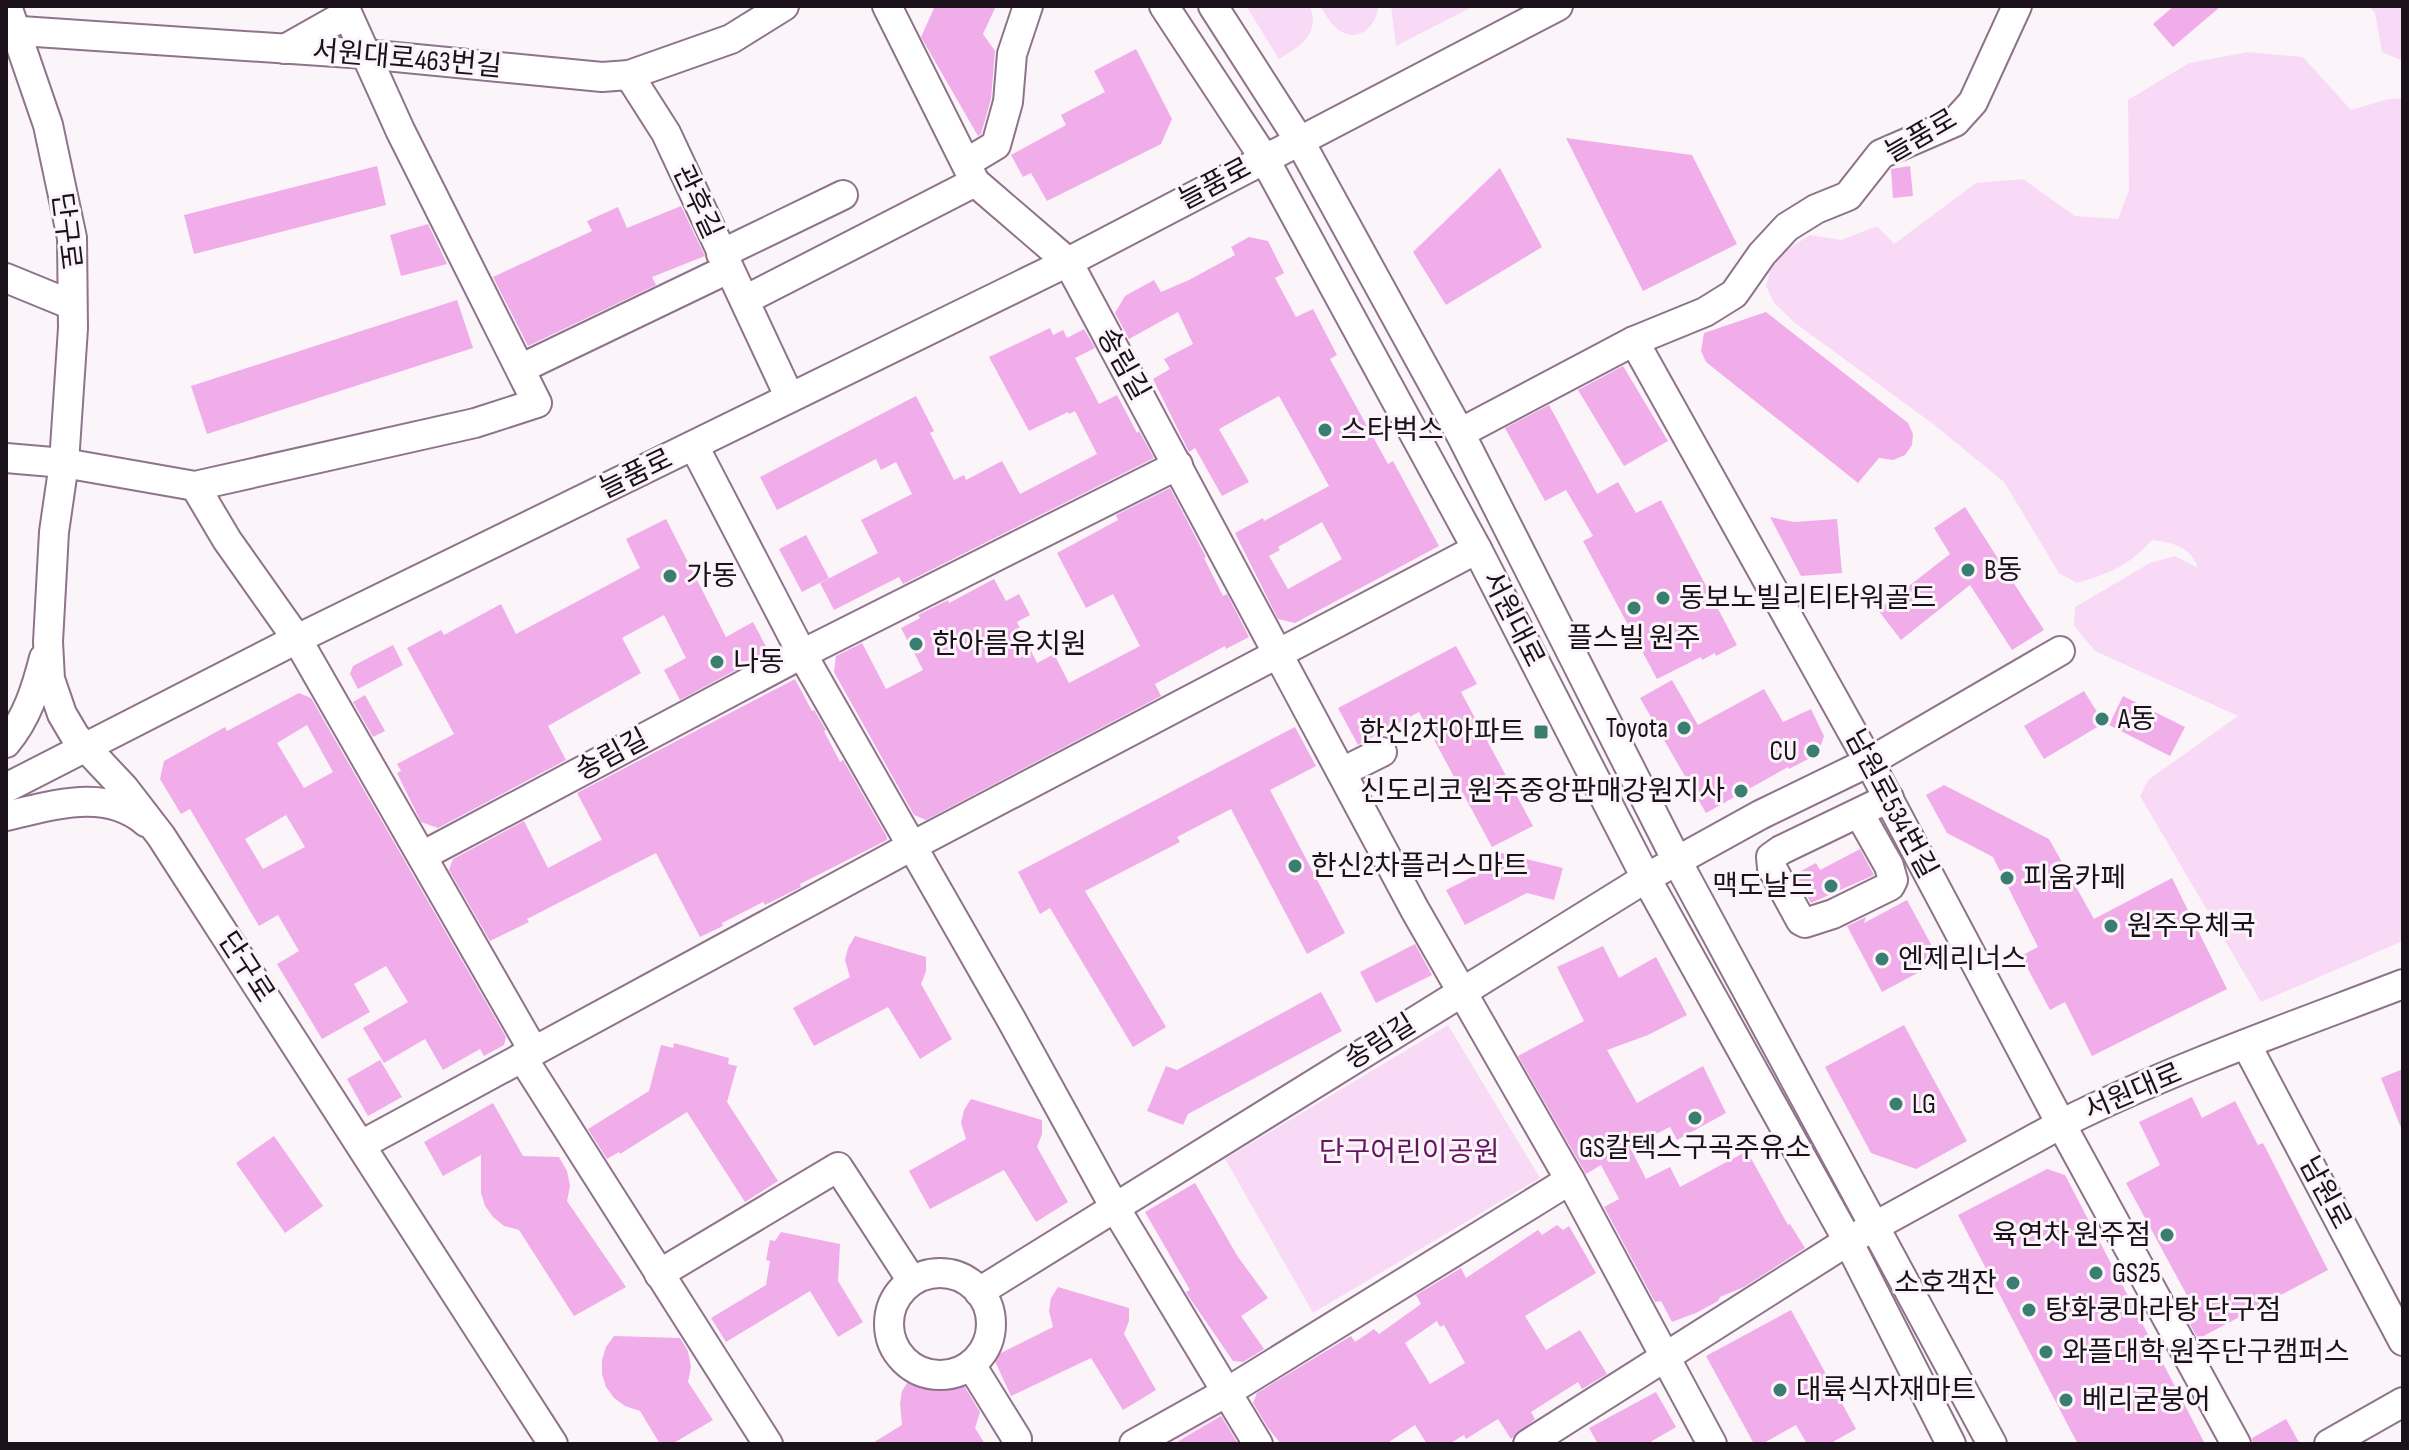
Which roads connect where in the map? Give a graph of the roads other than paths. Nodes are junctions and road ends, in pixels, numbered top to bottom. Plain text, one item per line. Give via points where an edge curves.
1 (784, 6) edge
2 (887, 6) edge
3 (1028, 6) edge
4 (1164, 6) edge
5 (1213, 6) edge
6 (1558, 6) edge
7 (2017, 6) edge
8 (345, 10) edge
9 (9, 22) edge
10 (285, 49) junction
11 (365, 54) junction
12 (629, 75) junction
13 (1299, 140) junction
14 (1264, 158) junction
15 (970, 172) junction
16 (843, 195) dead end
17 (725, 261) junction
18 (1068, 262) junction
19 (6, 278) edge
20 (745, 300) junction
21 (72, 305) junction
22 (1634, 341) junction
23 (522, 368) junction
24 (789, 396) junction
25 (1460, 433) junction
26 (694, 446) junction
27 (6, 458) edge
28 (64, 463) junction
29 (1178, 465) junction
30 (195, 486) junction
31 (1477, 549) junction
32 (297, 639) junction
33 (48, 642) junction
34 (2060, 651) dead end
35 (802, 654) junction
36 (1279, 655) junction
37 (6, 743) edge
38 (87, 747) junction
39 (1382, 752) dead end
40 (1869, 762) junction
41 (1342, 772) junction
42 (6, 788) edge
43 (1889, 798) junction
44 (1859, 813) junction
45 (6, 816) edge
46 (161, 836) junction
47 (912, 846) junction
48 (422, 856) junction
49 (1677, 861) junction
50 (1646, 878) junction
51 (2403, 984) edge
52 (1460, 993) junction
53 (2246, 1044) junction
54 (528, 1054) junction
55 (2061, 1124) junction
56 (361, 1145) junction
57 (1570, 1180) junction
58 (1114, 1206) junction
59 (1875, 1226) junction
60 (1848, 1241) junction
61 (659, 1274) junction
62 (912, 1281) junction
63 (979, 1292) junction
64 (2403, 1341) edge
65 (1665, 1356) junction
66 (971, 1365) junction
67 (1227, 1392) junction
68 (2403, 1402) edge
69 (1017, 1439) dead end
70 (553, 1444) edge
71 (768, 1444) edge
72 (1134, 1444) edge
73 (1258, 1444) edge
74 (1528, 1444) edge
75 (1712, 1444) edge
76 (1951, 1444) edge
77 (1992, 1444) edge
78 (2236, 1444) edge
79 (2329, 1444) edge

1 - 12 street, 서원대로463번길 via 731,39
2 - 15 street
3 - 15 street via 1012,54 1008,102 996,145
4 - 14 street, 서원대로
5 - 13 street, 서원대로
6 - 13 street
7 - 22 street, 늘품로 via 1973,102 1955,122 1881,154 1848,196 1787,227 1734,294
8 - 10 street
8 - 11 street
9 - 10 street, 서원대로463번길
9 - 21 street, 단구로 via 48,125 72,238
10 - 11 street, 서원대로463번길
11 - 12 street, 서원대로463번길 via 602,77
11 - 23 street
12 - 17 street, 관후길 via 666,133
13 - 14 street, 늘품로
13 - 25 street, 서원대로
14 - 18 street, 늘품로
14 - 31 street, 서원대로
15 - 18 street
15 - 20 street
16 - 17 street, 관후길
17 - 20 street, 관후길
17 - 23 street
18 - 24 street, 늘품로
18 - 29 street, 송림길
19 - 21 street
20 - 24 street, 관후길
21 - 28 street, 단구로
22 - 25 street
22 - 40 street, 남원로534번길
23 - 30 street via 537,403 475,423
24 - 26 street, 늘품로
25 - 49 street, 서원대로
26 - 32 street, 늘품로
26 - 35 street
27 - 28 street
28 - 30 street
28 - 33 street, 단구로
29 - 35 street, 송림길
29 - 36 street, 송림길
30 - 32 street
31 - 36 street
31 - 50 street, 서원대로
32 - 38 street, 늘품로
32 - 48 street
33 - 37 street via 36,688
33 - 38 street, 단구로 via 50,679 62,714
34 - 40 street, 송림길
35 - 47 street
35 - 48 street, 송림길
36 - 41 street, 송림길
36 - 47 street
38 - 42 street, 늘품로
38 - 46 street, 단구로
39 - 41 street
40 - 43 street, 남원로534번길
40 - 49 street, 송림길
41 - 52 street, 송림길
43 - 44 street
43 - 55 street, 남원로534번길
44 - 44 street via 1771,857 1801,921 1833,914 1890,886 1893,874
45 - 46 street via 91,800 140,817
46 - 56 street, 단구로
47 - 54 street
47 - 58 street
48 - 54 street
49 - 50 street, 송림길
49 - 59 street, 서원대로
50 - 52 street, 송림길
50 - 60 street, 서원대로
51 - 53 street, 서원대로
52 - 57 street
52 - 58 street, 송림길
53 - 55 street, 서원대로
53 - 64 street, 남원로
54 - 56 street
54 - 61 street
55 - 59 street, 서원대로
55 - 78 street, 남원로534번길
56 - 70 street, 단구로
57 - 65 street
57 - 67 street
58 - 63 street, 송림길
58 - 67 street
59 - 60 street
59 - 77 street, 서원대로
60 - 65 street
60 - 76 street, 서원대로
61 - 62 street via 838,1167
61 - 71 street
62 - 63 street via 948,1273
62 - 66 street via 893,1302 889,1317 895,1349 905,1362 929,1374 955,1373
63 - 66 street via 991,1318 990,1336
65 - 74 street
65 - 75 street
66 - 69 street
67 - 72 street
67 - 73 street
68 - 79 street

